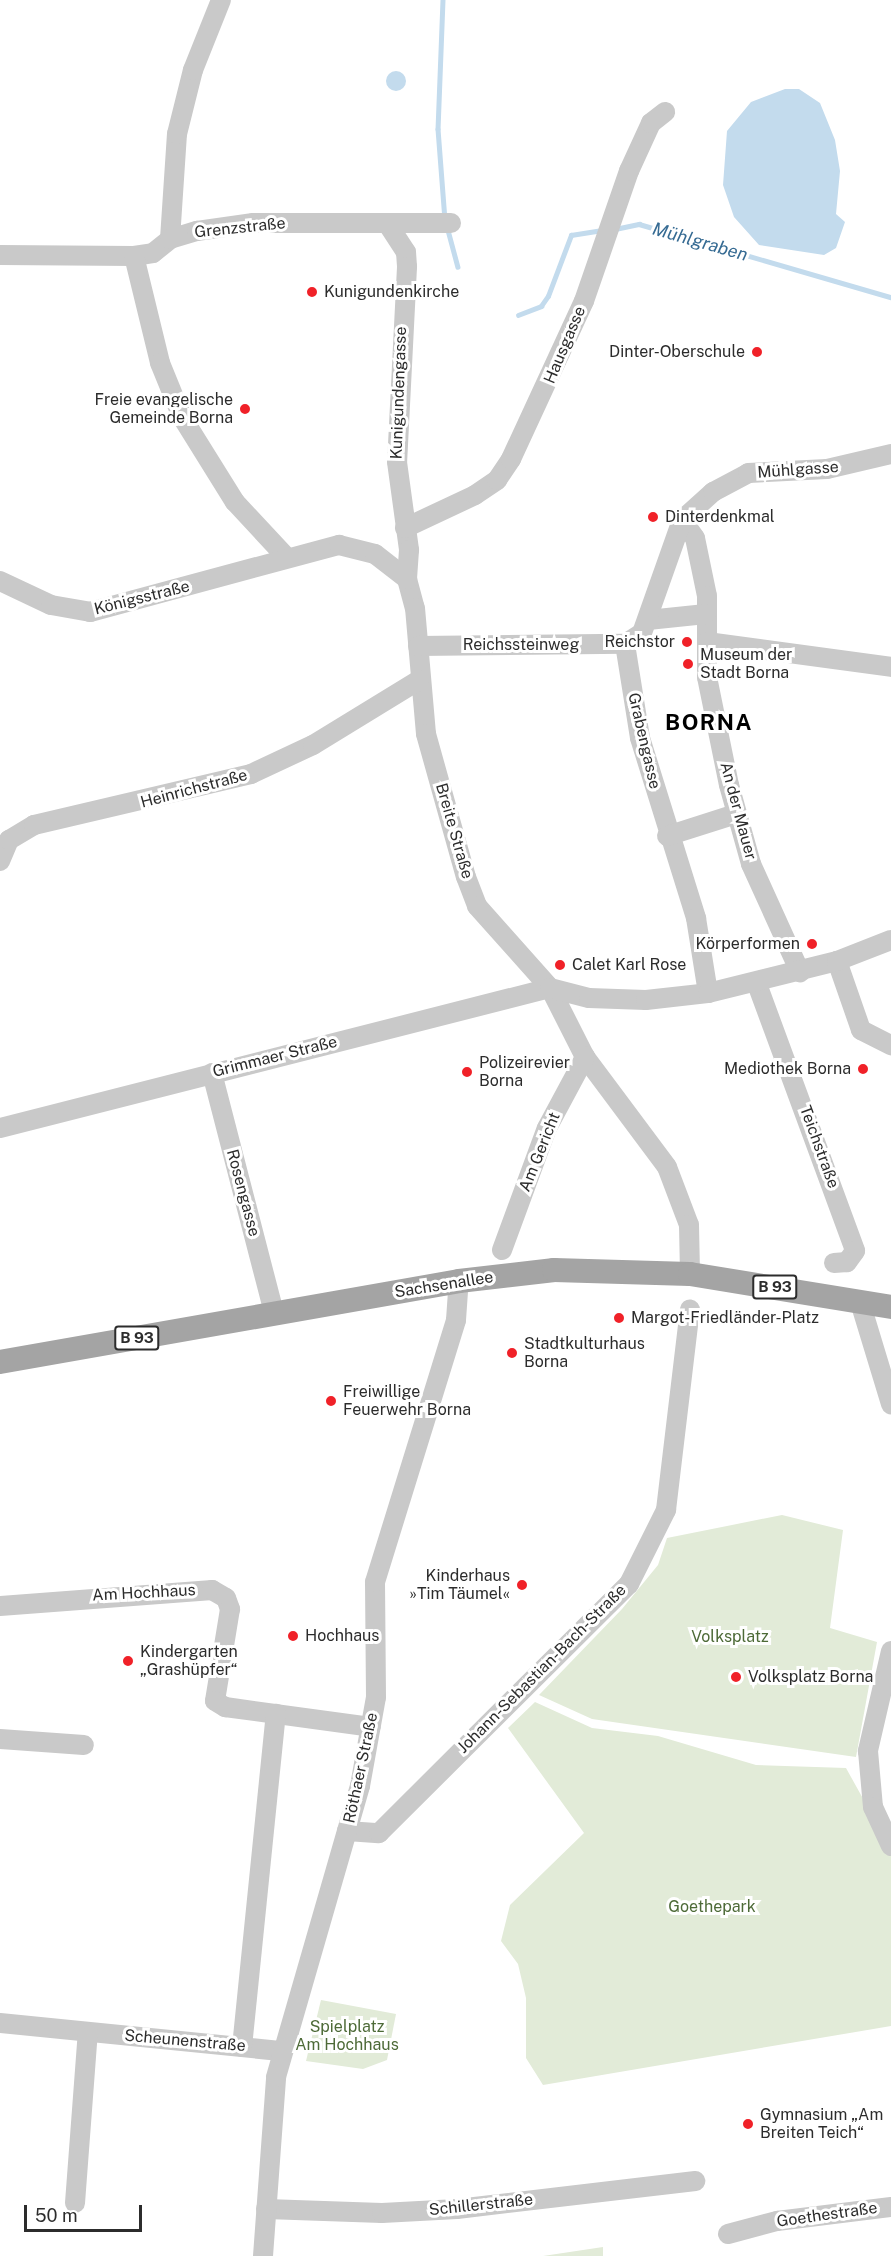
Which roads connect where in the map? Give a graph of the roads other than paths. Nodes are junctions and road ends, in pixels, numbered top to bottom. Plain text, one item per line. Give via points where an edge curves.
1 (221, 0) edge
2 (664, 112) dead end
3 (445, 224) dead end
4 (389, 226) junction
5 (170, 238) junction
6 (0, 255) edge
7 (134, 256) junction
8 (891, 454) edge
9 (682, 520) junction
10 (405, 528) junction
11 (287, 558) junction
12 (407, 579) junction
13 (0, 581) edge
14 (706, 614) junction
15 (648, 620) junction
16 (707, 642) junction
17 (625, 644) junction
18 (418, 646) junction
19 (891, 667) edge
20 (419, 680) junction
21 (736, 814) junction
22 (667, 836) junction
23 (0, 861) edge
24 (891, 940) edge
25 (837, 962) junction
26 (800, 972) junction
27 (757, 984) junction
28 (550, 988) junction
29 (708, 993) junction
30 (891, 1045) edge
31 (585, 1057) junction
32 (212, 1072) junction
33 (0, 1128) edge
34 (502, 1250) dead end
35 (834, 1263) dead end
36 (690, 1274) junction
37 (459, 1281) junction
38 (860, 1302) junction
39 (891, 1307) edge
40 (690, 1309) dead end
41 (274, 1314) junction
42 (0, 1362) edge
43 (891, 1404) edge
44 (0, 1606) edge
45 (891, 1651) edge
46 (276, 1714) junction
47 (371, 1727) junction
48 (0, 1739) edge
49 (84, 1745) dead end
50 (347, 1831) junction
51 (891, 1846) edge
52 (0, 2023) edge
53 (88, 2032) junction
54 (242, 2047) junction
55 (283, 2051) junction
56 (695, 2181) dead end
57 (75, 2203) dead end
58 (891, 2207) edge
59 (266, 2209) junction
60 (728, 2234) dead end
61 (263, 2256) edge

1 - 5 street via 193,70 177,134
2 - 10 street, Hausgasse via 651,123 538,408 496,480
3 - 4 street, Grenzstraße
4 - 5 street, Grenzstraße via 253,223
4 - 10 street, Kunigundengasse via 406,252 407,267 397,462
5 - 7 street, Grenzstraße via 153,253
6 - 7 street, Grenzstraße
7 - 11 street via 160,363 182,417 217,477
8 - 9 street, Mühlgasse via 836,468 748,473 713,492
9 - 14 street, An der Mauer via 695,538
9 - 15 street
10 - 12 street, Kunigundengasse
11 - 12 street, Königsstraße via 336,545 354,546 375,554
11 - 13 street, Königsstraße via 90,612 51,605
12 - 18 street, Breite Straße
14 - 15 street
14 - 16 street, An der Mauer
15 - 17 street via 642,633
16 - 19 street
16 - 21 street, An der Mauer via 707,677
17 - 18 street, Reichssteinweg
17 - 22 street, Grabengasse via 640,738
18 - 20 street, Breite Straße
20 - 23 street, Heinrichstraße via 313,745 251,774 208,789 34,825 9,840
20 - 28 street, Breite Straße via 426,734 477,906
21 - 22 street
21 - 26 street, An der Mauer via 754,871
22 - 29 street, Grabengasse via 696,918
24 - 25 street
25 - 26 street
25 - 30 street via 861,1030
26 - 27 street
27 - 29 street
27 - 35 street, Teichstraße via 855,1251 847,1262
28 - 29 street via 589,998 646,1000
28 - 31 street
28 - 32 street, Grimmaer Straße
31 - 34 street, Am Gericht via 547,1128
31 - 36 street via 667,1167 689,1225
32 - 33 street, Grimmaer Straße
32 - 41 street, Rosengasse
36 - 37 main road, Sachsenallee / B 93 via 554,1270
36 - 38 main road, Sachsenallee / B 93
37 - 41 main road, Sachsenallee / B 93
37 - 47 street, Röthaer Straße via 456,1320 375,1582 376,1697
38 - 39 main road, Sachsenallee / B 93
38 - 43 street
40 - 50 street, Johann-Sebastian-Bach-Straße via 666,1510 629,1584 380,1833
41 - 42 main road, Sachsenallee / B 93
44 - 46 street, Am Hochhaus via 212,1590 226,1598 231,1609 215,1701
45 - 51 street via 868,1751 873,1807
46 - 47 street, Am Hochhaus
46 - 54 street
47 - 50 street, Röthaer Straße
48 - 49 street
50 - 55 street, Röthaer Straße
52 - 53 street, Scheunenstraße
53 - 54 street, Scheunenstraße
53 - 57 street
54 - 55 street, Scheunenstraße
55 - 59 street, Röthaer Straße via 276,2077
56 - 59 street, Schillerstraße via 457,2209 382,2213
58 - 60 street, Goethestraße via 777,2221
59 - 61 street, Röthaer Straße

